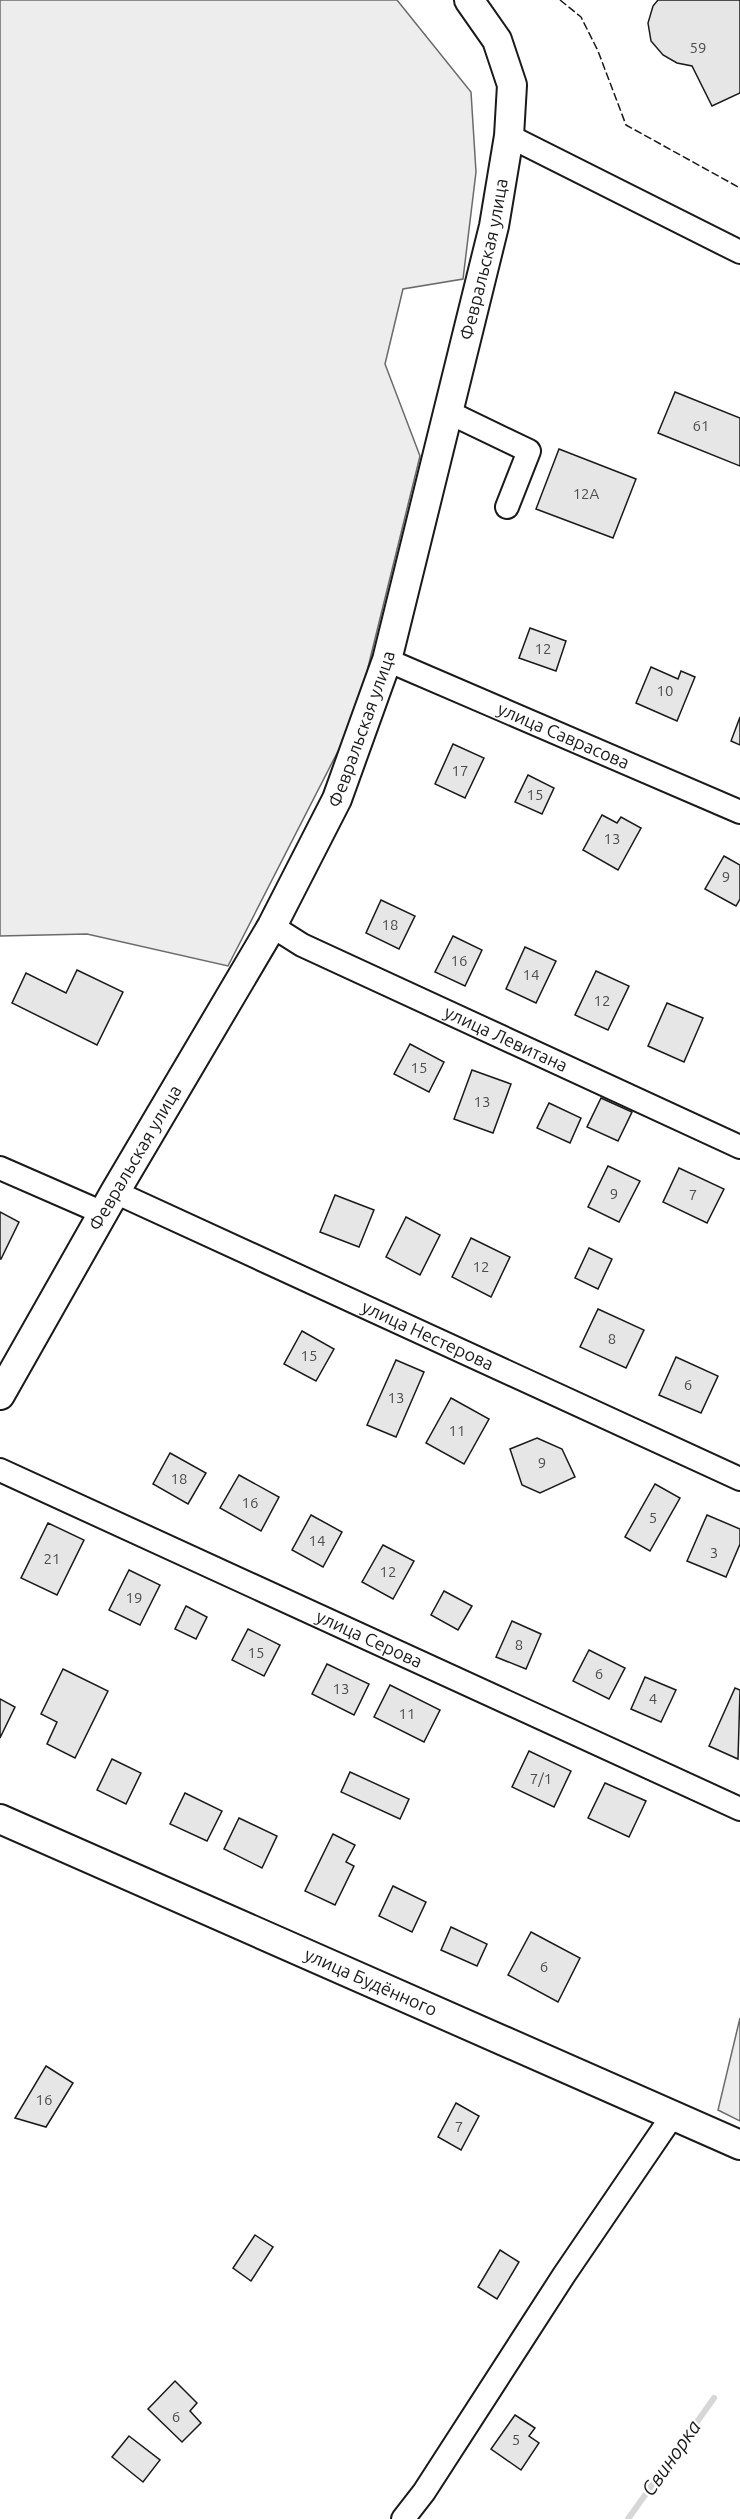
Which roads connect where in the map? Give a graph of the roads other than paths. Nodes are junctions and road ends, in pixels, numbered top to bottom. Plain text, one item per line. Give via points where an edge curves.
1 (469, 0) edge
2 (509, 136) junction
3 (740, 252) edge
4 (448, 412) junction
5 (507, 507) dead end
6 (387, 660) junction
7 (740, 812) edge
8 (272, 926) junction
9 (740, 1147) edge
10 (0, 1168) edge
11 (109, 1203) junction
12 (0, 1395) edge
13 (0, 1470) edge
14 (740, 1479) edge
15 (740, 1809) edge
16 (0, 1819) edge
17 (673, 2115) junction
18 (740, 2145) edge
19 (403, 2519) edge

1 - 2 main road, Февральская улица via 497,40 512,85
2 - 3 street
2 - 4 main road, Февральская улица via 494,226
4 - 5 street via 529,451
4 - 6 main road, Февральская улица
6 - 7 street, улица Саврасова
6 - 8 main road, Февральская улица via 337,799
8 - 9 street, улица Левитана via 302,945
8 - 11 main road, Февральская улица
10 - 11 street, улица Нестерова
11 - 12 main road, Февральская улица
11 - 14 street, улица Нестерова
13 - 15 street, улица Серова
16 - 17 main road, улица Будённого
17 - 18 main road, улица Будённого
17 - 19 street

